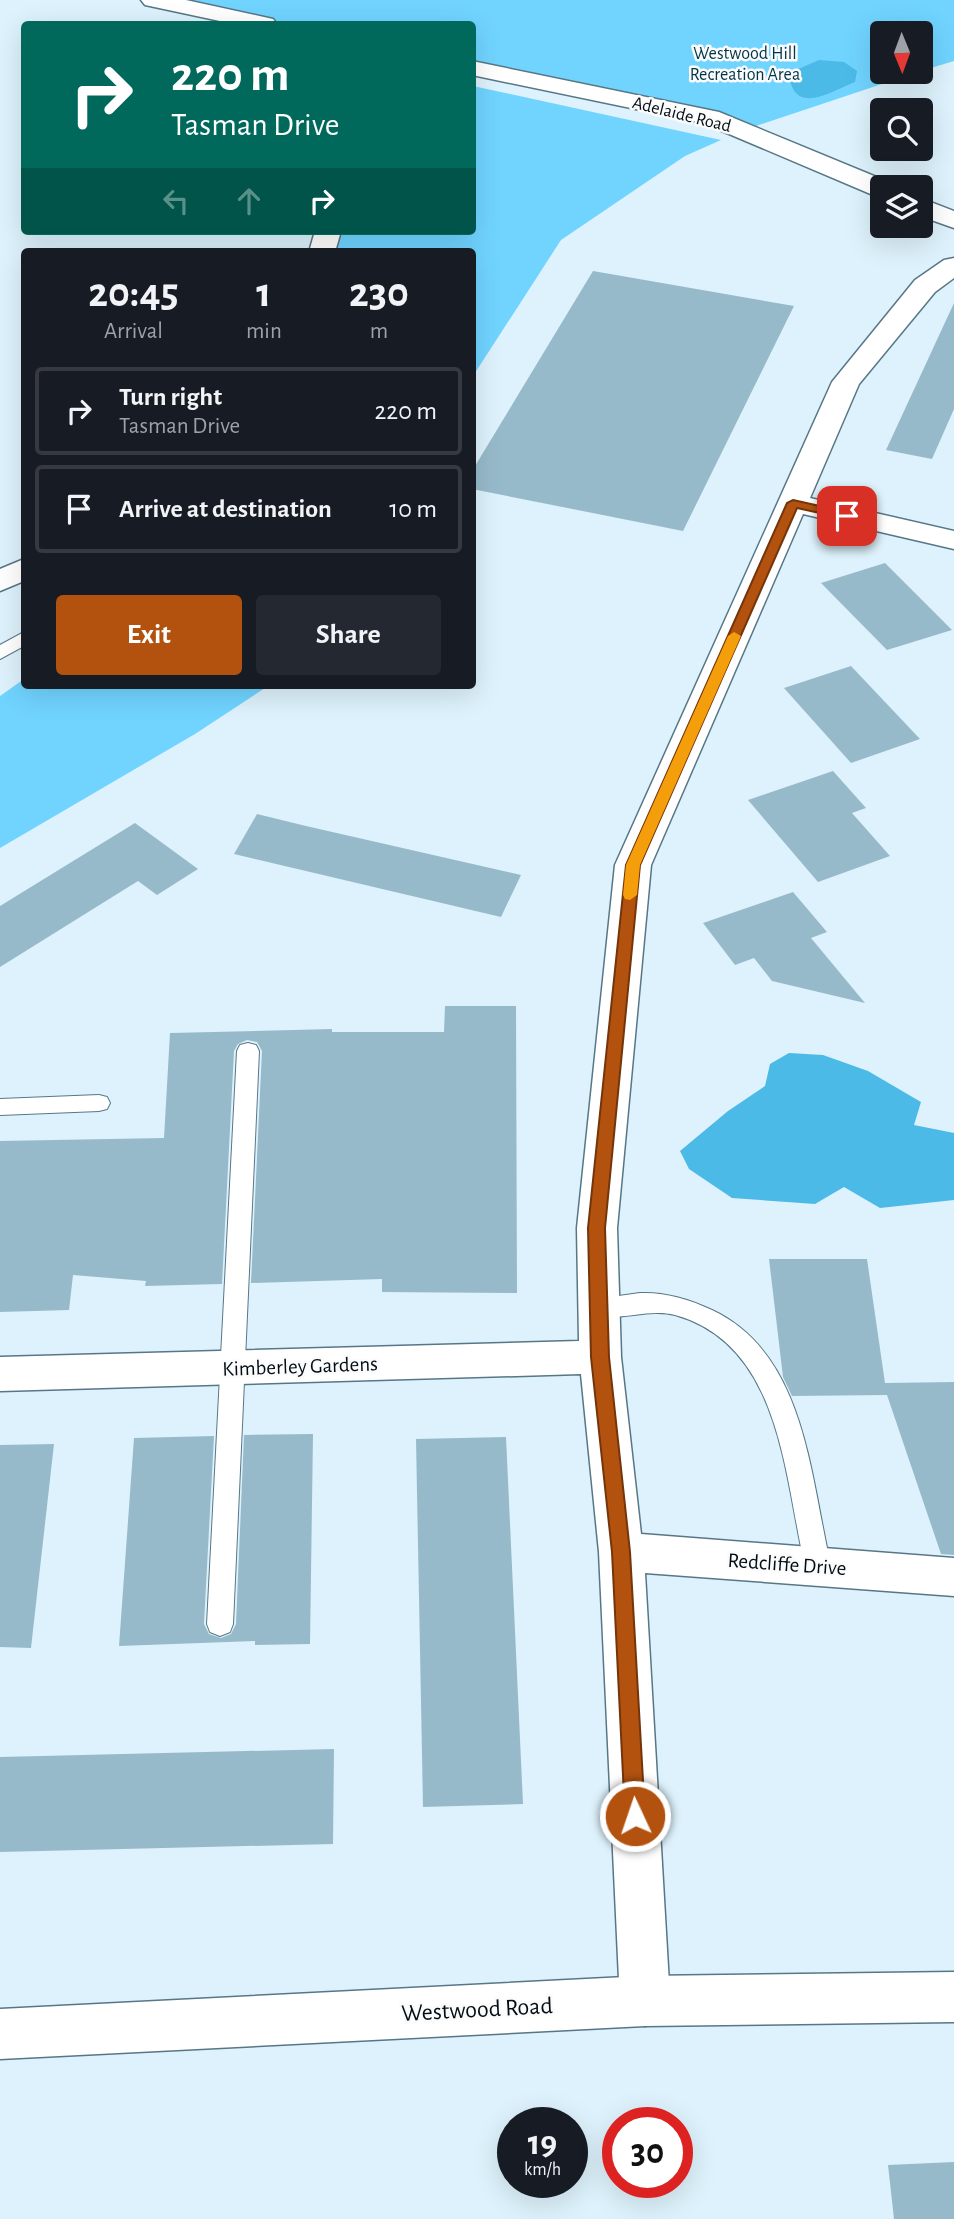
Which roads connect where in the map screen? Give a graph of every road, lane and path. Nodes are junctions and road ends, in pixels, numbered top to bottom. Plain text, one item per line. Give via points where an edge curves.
1 (153, 0) edge
2 (251, 21) edge
3 (476, 69) edge
4 (870, 185) edge
5 (933, 211) edge
6 (954, 220) edge
7 (954, 266) edge
8 (793, 503) junction
9 (954, 540) edge
10 (21, 570) edge
11 (0, 582) edge
12 (21, 641) edge
13 (0, 653) edge
14 (248, 1051) dead end
15 (99, 1103) dead end
16 (0, 1107) edge
17 (599, 1307) junction
18 (600, 1357) junction
19 (232, 1368) junction
20 (0, 1374) edge
21 (621, 1552) junction
22 (818, 1566) junction
23 (954, 1577) edge
24 (220, 1624) dead end
25 (954, 1997) edge
26 (645, 2001) junction
27 (0, 2034) edge

1 - 2 street
3 - 4 street, Adelaide Road via 710,117
5 - 6 street
7 - 8 street via 925,286 846,382
8 - 9 street
8 - 17 street via 633,865 597,1228
10 - 11 street
12 - 13 lane
14 - 19 lane
15 - 16 lane
17 - 18 street
17 - 22 lane via 662,1303 706,1317 741,1342 766,1374 786,1424
18 - 19 street, Kimberley Gardens
18 - 21 street
19 - 20 street, Kimberley Gardens
19 - 24 lane
21 - 22 street, Redcliffe Drive
21 - 26 street
22 - 23 street, Redcliffe Drive
25 - 26 street, Westwood Road
26 - 27 street, Westwood Road

